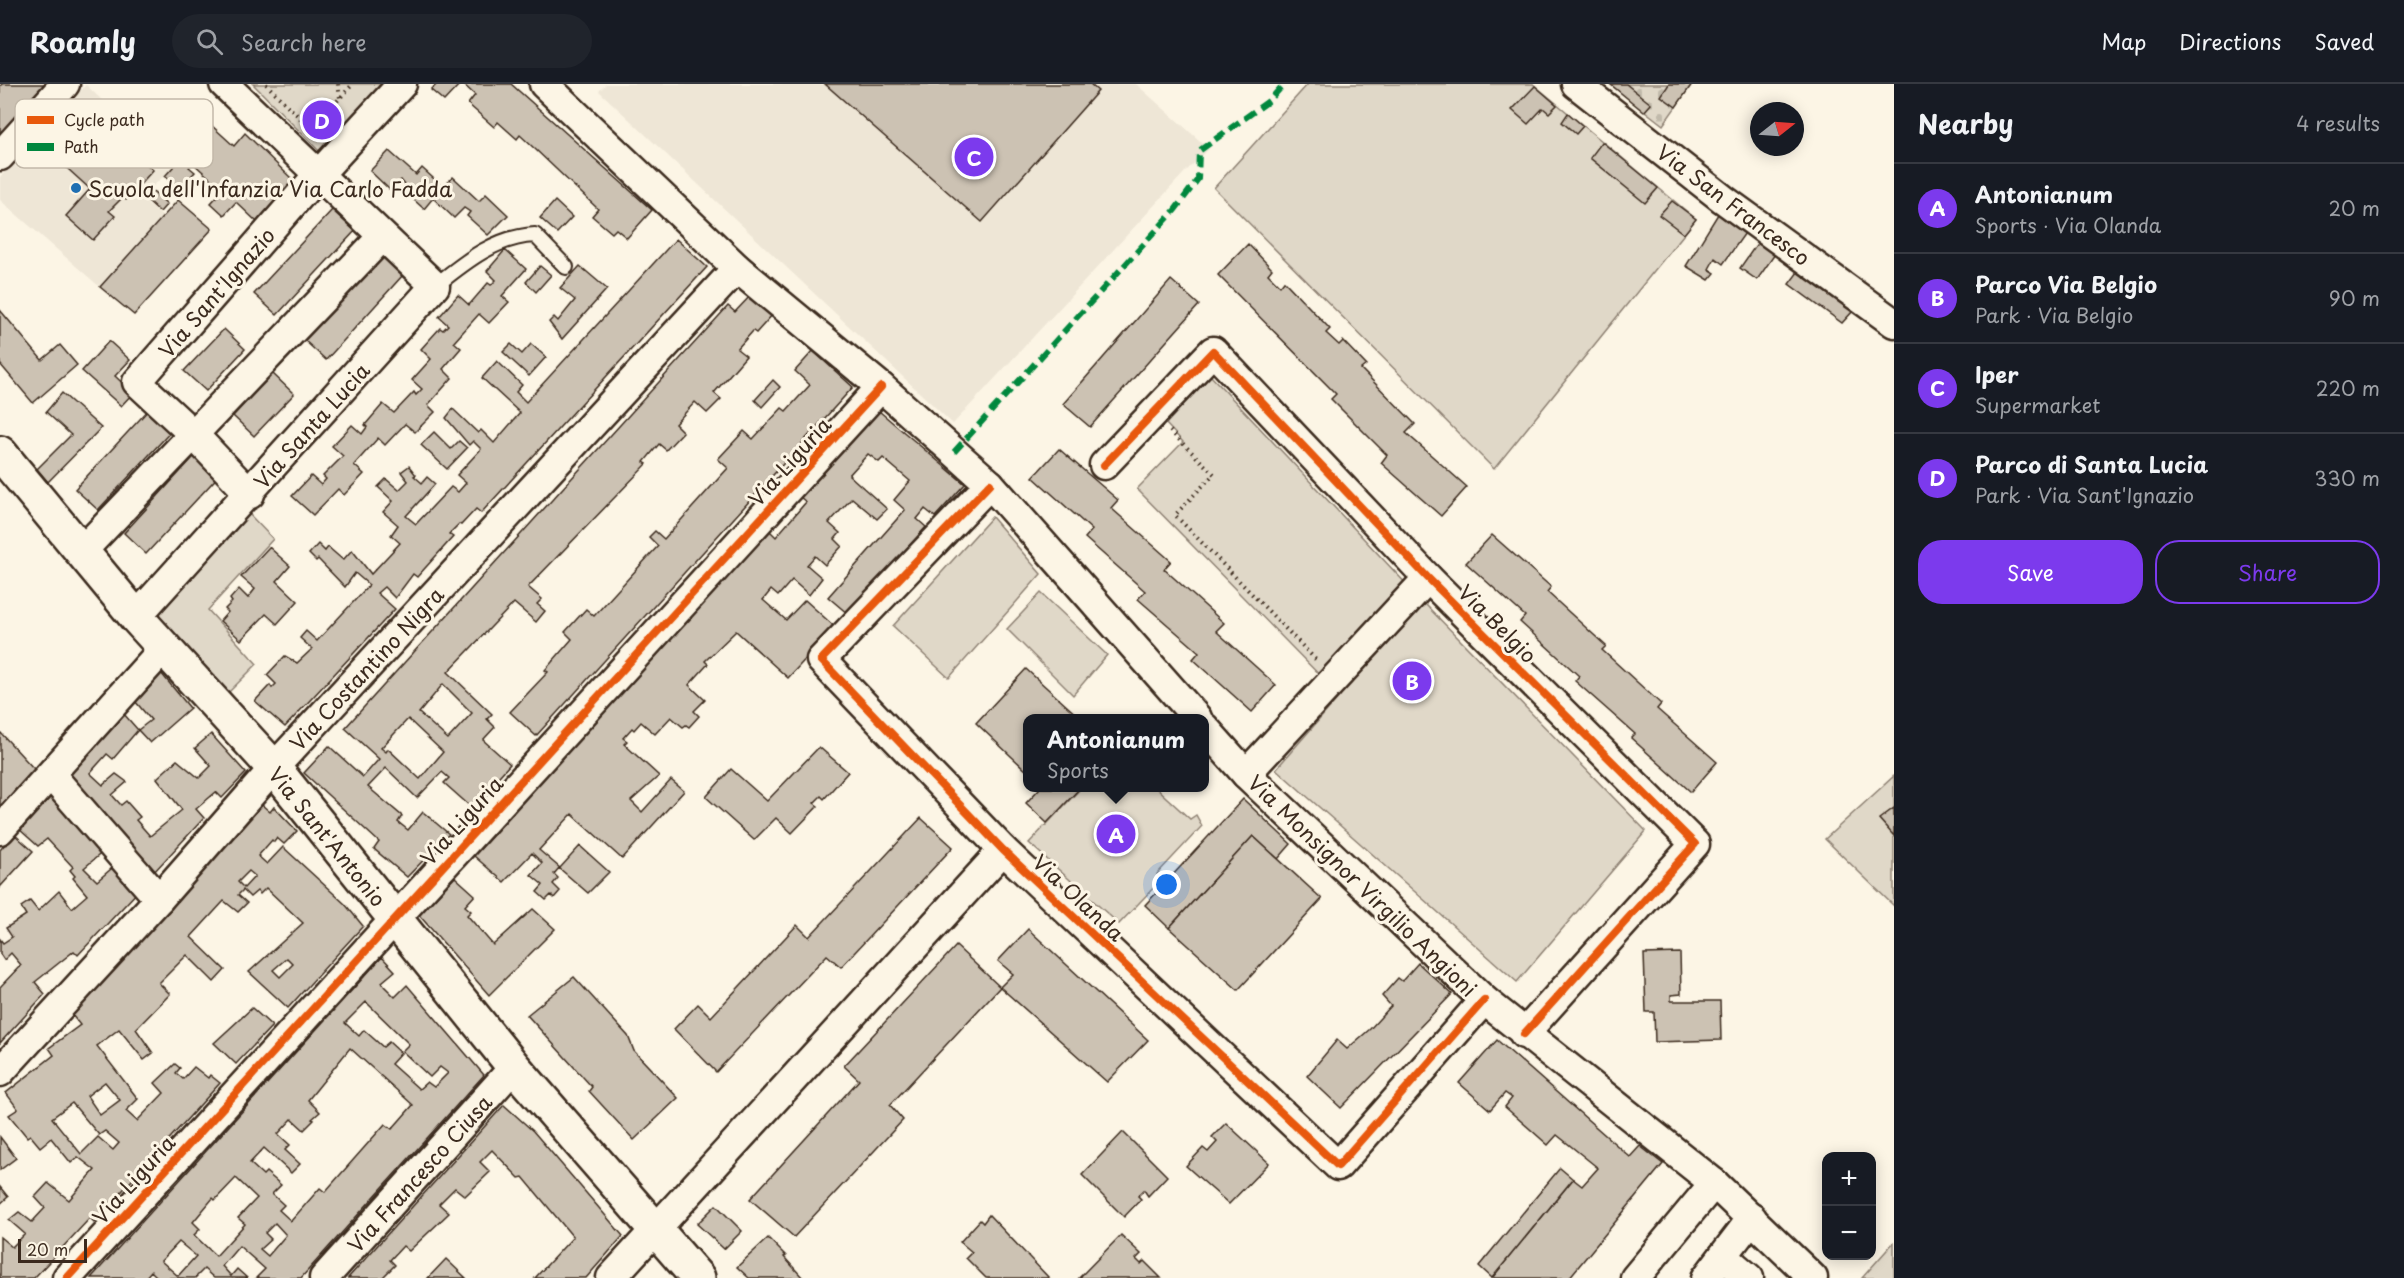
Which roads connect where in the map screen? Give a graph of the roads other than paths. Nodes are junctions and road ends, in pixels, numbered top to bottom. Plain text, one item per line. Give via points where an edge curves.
1 (65, 84) edge
2 (224, 84) edge
3 (402, 84) edge
4 (544, 84) edge
5 (1576, 84) edge
6 (51, 99) edge
7 (15, 139) edge
8 (0, 156) edge
9 (317, 176) junction
10 (382, 237) junction
11 (566, 267) dead end
12 (737, 268) junction
13 (435, 286) junction
14 (1894, 323) edge
15 (881, 387) junction
16 (194, 435) junction
17 (0, 453) edge
18 (1104, 465) dead end
19 (990, 484) junction
20 (250, 494) junction
21 (83, 550) junction
22 (1428, 578) junction
23 (136, 617) junction
24 (165, 647) junction
25 (1193, 714) edge
26 (1209, 733) edge
27 (274, 768) junction
28 (1246, 774) junction
29 (51, 775) junction
30 (0, 830) edge
31 (1003, 850) junction
32 (159, 898) junction
33 (395, 920) junction
34 (1484, 1000) junction
35 (1524, 1034) junction
36 (514, 1067) junction
37 (0, 1072) edge
38 (1714, 1183) junction
39 (1752, 1218) junction
40 (656, 1228) junction
41 (1715, 1267) edge
42 (67, 1278) edge
43 (324, 1278) edge
44 (611, 1278) edge
45 (698, 1278) edge
46 (1635, 1278) edge
47 (1749, 1278) edge
48 (1813, 1278) edge

1 - 6 street
2 - 9 street
3 - 9 street, Via Sant'Ignazio
4 - 12 street
5 - 14 street, Via San Francesco via 1723,199
7 - 8 street
9 - 10 street
9 - 16 street, Via Sant'Ignazio via 137,382
10 - 13 street
10 - 16 street
11 - 13 lane via 535,235 515,236 466,261
12 - 15 street
12 - 27 street, Via Costantino Nigra
13 - 20 street, Via Santa Lucia
15 - 19 street
15 - 33 street, Via Liguria
16 - 20 street, Via Sant'Ignazio
16 - 21 street
17 - 21 street, Via Sant'Antonio
18 - 22 street, Via Belgio via 1213,351
19 - 25 street
19 - 31 street, Via Olanda via 821,660
20 - 23 street, Via Santa Lucia
21 - 23 street, Via Sant'Antonio
22 - 28 street, Via Belgio
22 - 35 street, Via Belgio via 1695,844
23 - 24 street, Via Sant'Antonio
24 - 27 street, Via Sant'Antonio
24 - 29 street
26 - 28 street, Via Monsignor Virgilio Angioni
27 - 32 street, Via Costantino Nigra
27 - 33 street, Via Sant'Antonio
28 - 34 street, Via Monsignor Virgilio Angioni
29 - 30 street
29 - 32 street
31 - 34 street, Via Olanda via 1338,1166
31 - 40 street, Via Olanda
32 - 37 street, Via Costantino Nigra
33 - 36 street, Via Sant'Antonio
33 - 42 street, Via Liguria
34 - 35 street, Via Monsignor Virgilio Angioni
35 - 38 street, Via Monsignor Virgilio Angioni
36 - 40 street, Via Sant'Antonio
36 - 43 street, Via Francesco Ciusa
38 - 39 street, Via Monsignor Virgilio Angioni
38 - 46 street
39 - 41 street
39 - 48 street, Via Monsignor Virgilio Angioni
40 - 44 street, Via Olanda
40 - 45 street, Via Sant'Antonio
41 - 47 street

